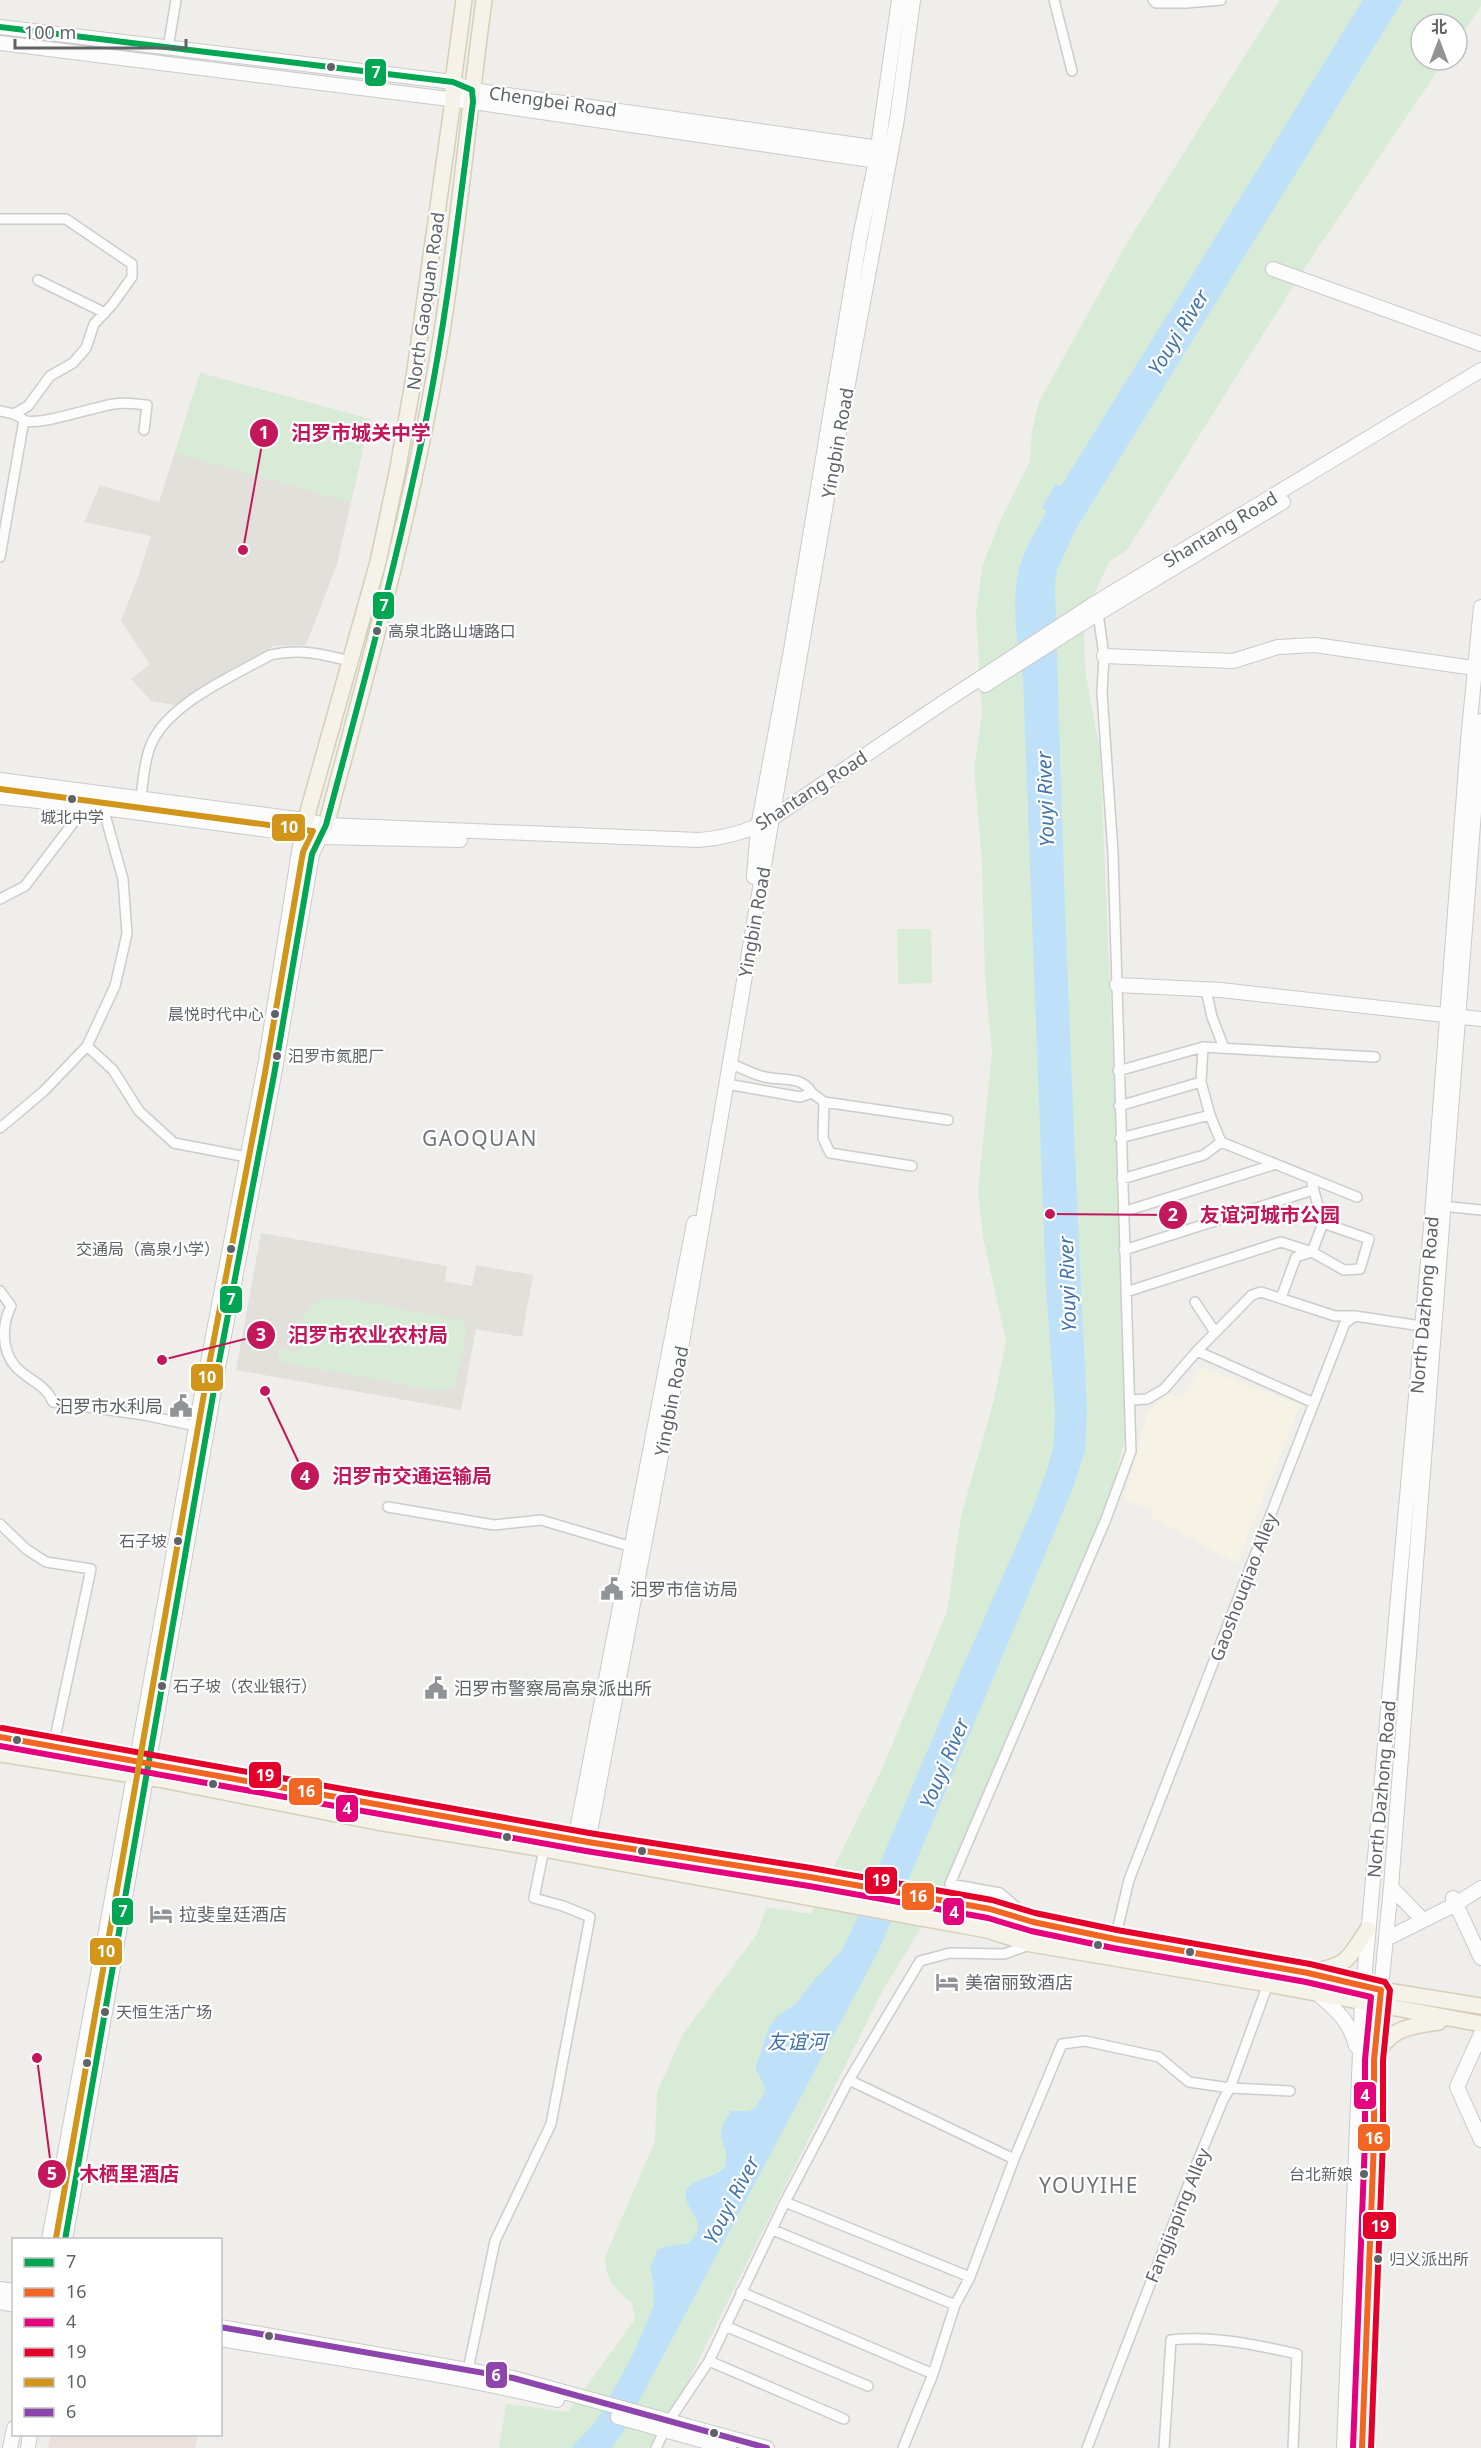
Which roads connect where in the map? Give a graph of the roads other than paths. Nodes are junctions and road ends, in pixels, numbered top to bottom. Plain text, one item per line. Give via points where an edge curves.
1 (176, 0) edge
2 (464, 0) edge
3 (484, 0) edge
4 (899, 0) edge
5 (914, 0) edge
6 (1054, 0) edge
7 (1153, 0) edge
8 (1221, 0) edge
9 (0, 27) edge
10 (0, 43) edge
11 (168, 48) junction
12 (1072, 71) dead end
13 (453, 82) junction
14 (472, 96) junction
15 (453, 100) junction
16 (884, 155) junction
17 (0, 219) edge
18 (1273, 269) dead end
19 (38, 280) dead end
20 (105, 313) junction
21 (1481, 344) edge
22 (1481, 370) edge
23 (1481, 380) edge
24 (0, 411) edge
25 (14, 414) junction
26 (24, 420) junction
27 (144, 430) dead end
28 (0, 557) edge
29 (1481, 607) edge
30 (1098, 614) junction
31 (1075, 622) junction
32 (1104, 656) junction
33 (350, 661) junction
34 (1478, 668) edge
35 (1481, 721) edge
36 (0, 780) edge
37 (0, 797) edge
38 (141, 798) junction
39 (86, 806) junction
40 (103, 808) junction
41 (303, 827) junction
42 (764, 827) junction
43 (323, 831) junction
44 (0, 899) edge
45 (1118, 985) junction
46 (1206, 990) junction
47 (1452, 1016) junction
48 (1481, 1019) edge
49 (87, 1046) junction
50 (1203, 1047) junction
51 (1224, 1048) junction
52 (1375, 1057) dead end
53 (730, 1063) junction
54 (1118, 1071) junction
55 (1201, 1082) junction
56 (727, 1084) junction
57 (812, 1093) junction
58 (824, 1102) junction
59 (1119, 1106) junction
60 (1210, 1115) junction
61 (948, 1120) dead end
62 (0, 1128) edge
63 (1120, 1138) junction
64 (1221, 1142) junction
65 (248, 1157) junction
66 (1276, 1164) junction
67 (912, 1166) dead end
68 (1122, 1179) junction
69 (1310, 1179) junction
70 (1314, 1190) junction
71 (1357, 1197) dead end
72 (1442, 1206) junction
73 (1481, 1210) edge
74 (1123, 1212) junction
75 (1323, 1223) junction
76 (1124, 1250) junction
77 (1312, 1252) junction
78 (0, 1291) edge
79 (1126, 1292) junction
80 (1281, 1298) junction
81 (1195, 1302) dead end
82 (1355, 1316) junction
83 (1428, 1327) junction
84 (1215, 1332) junction
85 (1197, 1351) junction
86 (1130, 1400) junction
87 (1314, 1402) junction
88 (196, 1426) junction
89 (388, 1507) dead end
90 (0, 1524) edge
91 (632, 1547) junction
92 (0, 1737) edge
93 (53, 1747) junction
94 (0, 1754) edge
95 (141, 1770) junction
96 (582, 1841) junction
97 (544, 1849) junction
98 (1481, 1881) edge
99 (1391, 1887) junction
100 (1481, 1888) edge
101 (1455, 1901) junction
102 (1419, 1916) junction
103 (1034, 1922) junction
104 (1368, 1929) junction
105 (1386, 1935) junction
106 (1115, 1939) junction
107 (1031, 1944) junction
108 (1481, 1958) edge
109 (1308, 1973) junction
110 (1268, 1984) junction
111 (1364, 1985) junction
112 (1381, 1990) junction
113 (1317, 1993) junction
114 (1362, 2003) junction
115 (1379, 2007) junction
116 (1481, 2007) edge
117 (1453, 2021) junction
118 (1481, 2024) edge
119 (1481, 2034) edge
120 (1366, 2060) junction
121 (849, 2080) junction
122 (1457, 2087) junction
123 (1230, 2088) junction
124 (1290, 2091) dead end
125 (1481, 2124) edge
126 (1481, 2140) edge
127 (1014, 2159) junction
128 (785, 2202) junction
129 (773, 2230) junction
130 (49, 2238) edge
131 (65, 2238) edge
132 (970, 2277) junction
133 (741, 2292) junction
134 (955, 2305) junction
135 (725, 2326) junction
136 (222, 2327) edge
137 (222, 2339) edge
138 (709, 2361) junction
139 (468, 2370) junction
140 (933, 2374) junction
141 (868, 2386) dead end
142 (585, 2403) junction
143 (844, 2419) dead end
144 (660, 2424) junction
145 (656, 2448) edge
146 (729, 2448) edge
147 (767, 2448) edge
148 (903, 2448) edge
149 (1087, 2448) edge
150 (1164, 2448) edge
151 (1293, 2448) edge
152 (1344, 2448) edge
153 (1362, 2448) edge

1 - 11 street
2 - 13 main road, North Gaoquan Road
3 - 14 main road, North Gaoquan Road
4 - 16 main road, Yingbin Road
5 - 16 main road, Yingbin Road
6 - 12 street
7 - 8 street
9 - 11 main road, Chengbei Road
10 - 15 main road, Chengbei Road
11 - 13 main road, Chengbei Road
13 - 14 main road, Chengbei Road
13 - 15 main road, North Gaoquan Road
14 - 15 main road, Chengbei Road
14 - 16 main road, Chengbei Road
14 - 43 main road, North Gaoquan Road via 442,331 426,419 392,577
15 - 33 main road, North Gaoquan Road via 397,473 378,562
16 - 42 main road, Yingbin Road
17 - 20 street via 66,219 132,264 132,277
18 - 21 main road
19 - 20 street
20 - 25 street via 94,324 86,348 73,363 50,376 28,406
22 - 31 main road, Shantang Road
23 - 30 main road, Shantang Road
24 - 25 street
25 - 26 street
26 - 27 street via 64,417 118,403 147,405
26 - 28 street
29 - 34 main road, North Dazhong Road
30 - 31 main road, Shantang Road
30 - 32 street
31 - 42 main road, Shantang Road
32 - 34 main road via 1233,662 1278,647 1315,645
32 - 45 street via 1102,693
33 - 38 street via 308,651 282,652 196,697 162,724 150,747
33 - 41 main road, North Gaoquan Road
34 - 47 main road, North Dazhong Road
35 - 47 main road, North Dazhong Road
36 - 38 main road, Shantang Road
37 - 39 main road, Shantang Road
38 - 41 main road, Shantang Road
39 - 40 main road, Shantang Road
39 - 44 street via 25,886
40 - 41 main road, Shantang Road
40 - 49 street via 123,879 127,934 115,986
41 - 43 main road, Shantang Road
41 - 65 main road, North Gaoquan Road
42 - 43 main road, Shantang Road via 699,840
42 - 53 main road, Yingbin Road
42 - 91 main road, Yingbin Road via 713,1125
43 - 95 main road, North Gaoquan Road via 312,854 274,1075
45 - 46 main road
45 - 54 street
46 - 47 main road
46 - 51 street
47 - 48 main road
47 - 72 main road, North Dazhong Road
47 - 83 main road, North Dazhong Road
49 - 62 street via 44,1091
49 - 65 street via 113,1070 140,1111 174,1143
50 - 51 street
50 - 54 street
50 - 55 street
51 - 52 street
53 - 56 main road, Yingbin Road
53 - 57 street via 763,1077 802,1081
54 - 59 street
55 - 59 street
55 - 60 street
56 - 57 street via 800,1096
56 - 96 main road, Yingbin Road via 678,1366
57 - 58 street
58 - 61 street
58 - 67 street via 823,1138 830,1153
59 - 63 street
60 - 63 street
60 - 64 street
63 - 68 street
64 - 66 street
64 - 68 street via 1204,1155
65 - 88 main road, North Gaoquan Road
66 - 69 street
66 - 74 street
68 - 74 street
69 - 70 street
69 - 71 street
70 - 75 street
70 - 76 street
72 - 73 street
72 - 83 main road, North Dazhong Road
74 - 76 street
75 - 77 street
75 - 77 street via 1369,1239 1360,1269 1344,1270
76 - 79 street
77 - 79 street via 1281,1242
77 - 80 street via 1296,1257
78 - 88 street via 11,1306 4,1331 6,1349 14,1365 48,1392 53,1402
79 - 86 street
80 - 82 street via 1335,1316
80 - 84 street via 1261,1292 1252,1295
81 - 84 street
82 - 83 street
82 - 87 street, Gaoshouqiao Alley via 1345,1323
83 - 99 main road, North Dazhong Road
83 - 104 main road, North Dazhong Road
84 - 85 street
85 - 86 street via 1164,1389 1147,1399
85 - 87 street
86 - 103 street via 1131,1451 1106,1519 950,1884 1000,1893
87 - 106 street, Gaoshouqiao Alley via 1129,1880
88 - 95 main road, North Gaoquan Road
89 - 91 street via 494,1525 541,1520
90 - 93 street via 26,1550 46,1562 91,1569
91 - 96 main road, Yingbin Road
92 - 93 main road
93 - 95 main road
94 - 95 main road
95 - 96 main road
95 - 97 main road via 377,1822
95 - 130 main road
95 - 131 main road
96 - 103 main road via 990,1909
97 - 107 main road via 987,1930
97 - 139 street via 534,1898 590,1917 551,2124 495,2241
98 - 101 main road
99 - 102 main road
99 - 105 main road, North Dazhong Road
100 - 101 main road
101 - 102 main road
101 - 105 main road
101 - 108 main road
102 - 105 main road
103 - 106 main road
104 - 109 main road via 1339,1966
104 - 111 main road, North Dazhong Road
105 - 112 main road, North Dazhong Road
106 - 109 main road
107 - 110 main road
107 - 121 street via 1004,1954 950,1953 920,1961
109 - 111 main road
110 - 113 main road
110 - 123 street, Fangjiaping Alley
111 - 112 main road
111 - 114 main road, North Dazhong Road
112 - 115 main road, North Dazhong Road
112 - 116 main road
113 - 114 main road
113 - 120 main road via 1344,2017
114 - 115 main road
114 - 120 main road, North Dazhong Road
115 - 117 main road
115 - 120 main road, North Dazhong Road
117 - 118 main road
117 - 120 main road via 1401,2029
119 - 122 main road
120 - 152 main road
120 - 153 main road via 1374,2140
121 - 127 street
121 - 128 street
122 - 125 main road via 1471,2102
122 - 126 main road
123 - 124 street
123 - 127 street via 1189,2082 1159,2057 1085,2041 1062,2044
123 - 149 street, Fangjiaping Alley
127 - 132 street
128 - 129 street
128 - 132 street
129 - 133 street
129 - 134 street
132 - 134 street
133 - 135 street
133 - 140 street
134 - 140 street
135 - 138 street
135 - 141 street
136 - 139 main road
137 - 142 main road
138 - 143 street
138 - 144 street
139 - 142 main road via 513,2378
140 - 148 street
142 - 144 main road
144 - 145 street
144 - 146 main road
144 - 147 main road
150 - 151 street via 1171,2340 1185,2338 1253,2344 1297,2354

